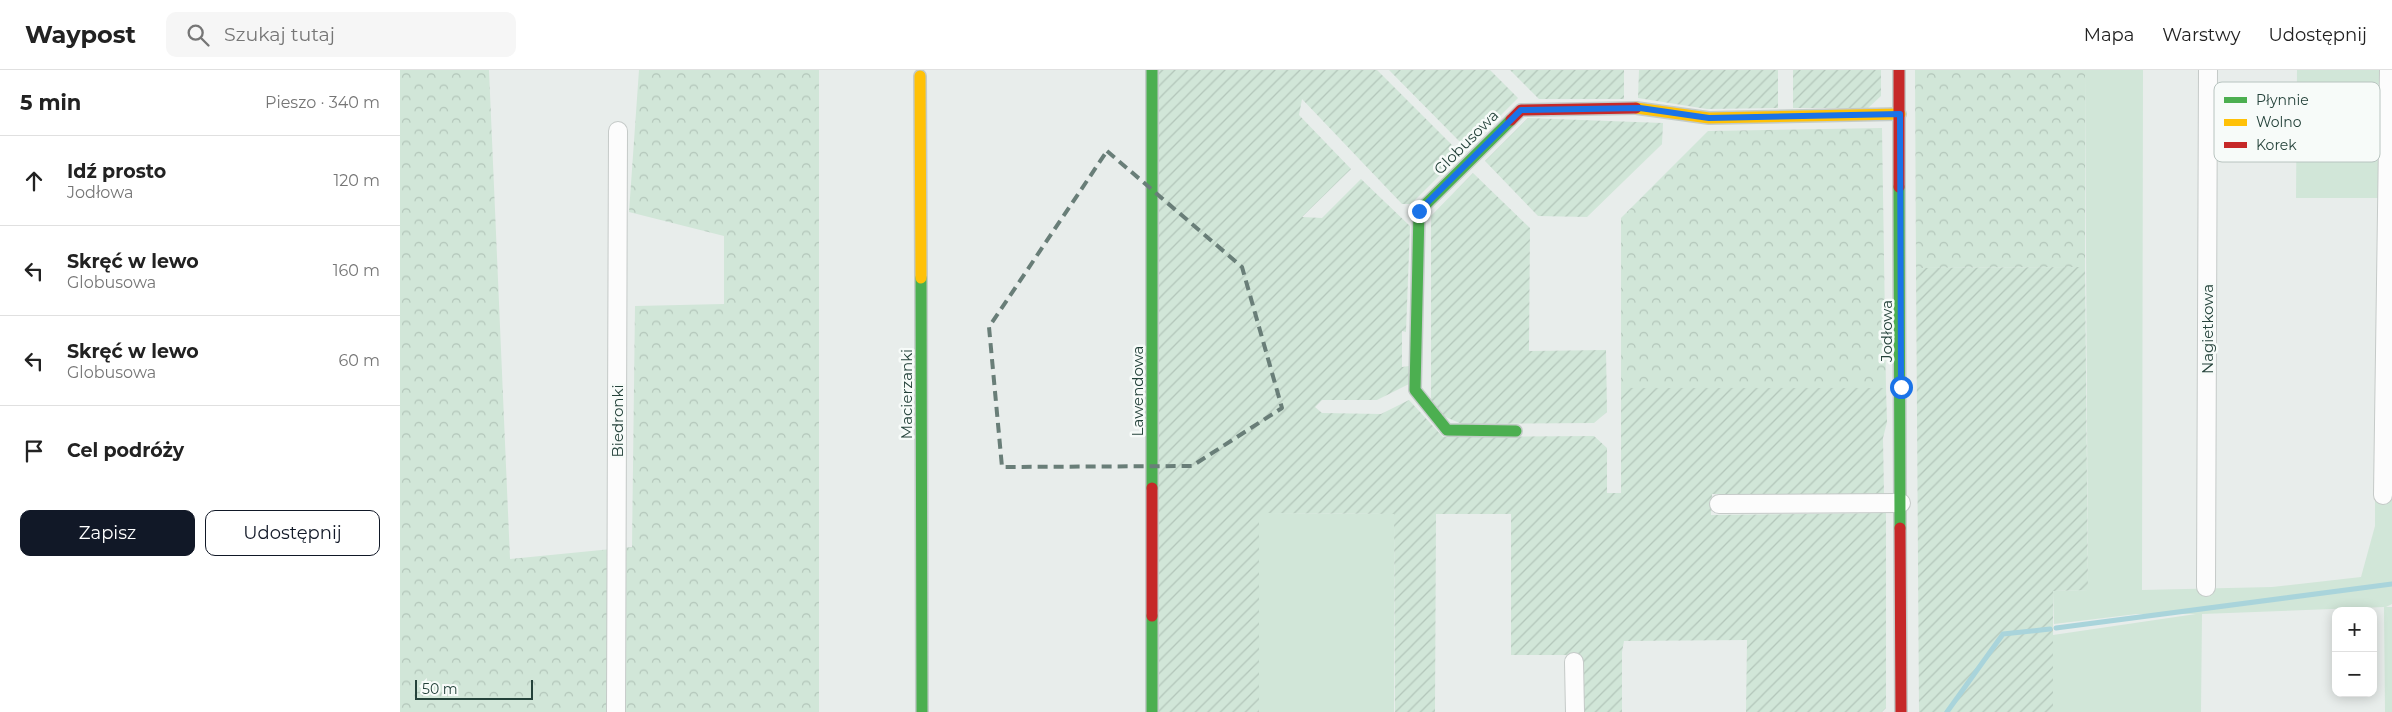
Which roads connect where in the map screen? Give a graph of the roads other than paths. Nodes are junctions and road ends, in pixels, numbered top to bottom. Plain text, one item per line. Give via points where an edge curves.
1 (1152, 70) edge
2 (1899, 70) edge
3 (2208, 70) edge
4 (2389, 70) edge
5 (920, 76) dead end
6 (1900, 114) junction
7 (618, 131) dead end
8 (1516, 431) dead end
9 (2383, 496) dead end
10 (1901, 503) junction
11 (1719, 504) dead end
12 (2206, 587) dead end
13 (1574, 662) dead end
14 (616, 712) edge
15 (922, 712) edge
16 (1152, 712) edge
17 (1575, 712) edge
18 (1901, 712) edge

1 - 16 street, Lawendowa
2 - 6 street, Jodłowa
3 - 12 street, Nagietkowa
4 - 9 street
5 - 15 street, Macierzanki
6 - 8 street, Globusowa via 1709,118 1640,108 1521,110 1419,211 1417,226 1415,390 1447,430
6 - 10 street, Jodłowa
7 - 14 street, Biedronki
10 - 11 street
10 - 18 street, Jodłowa
13 - 17 street

